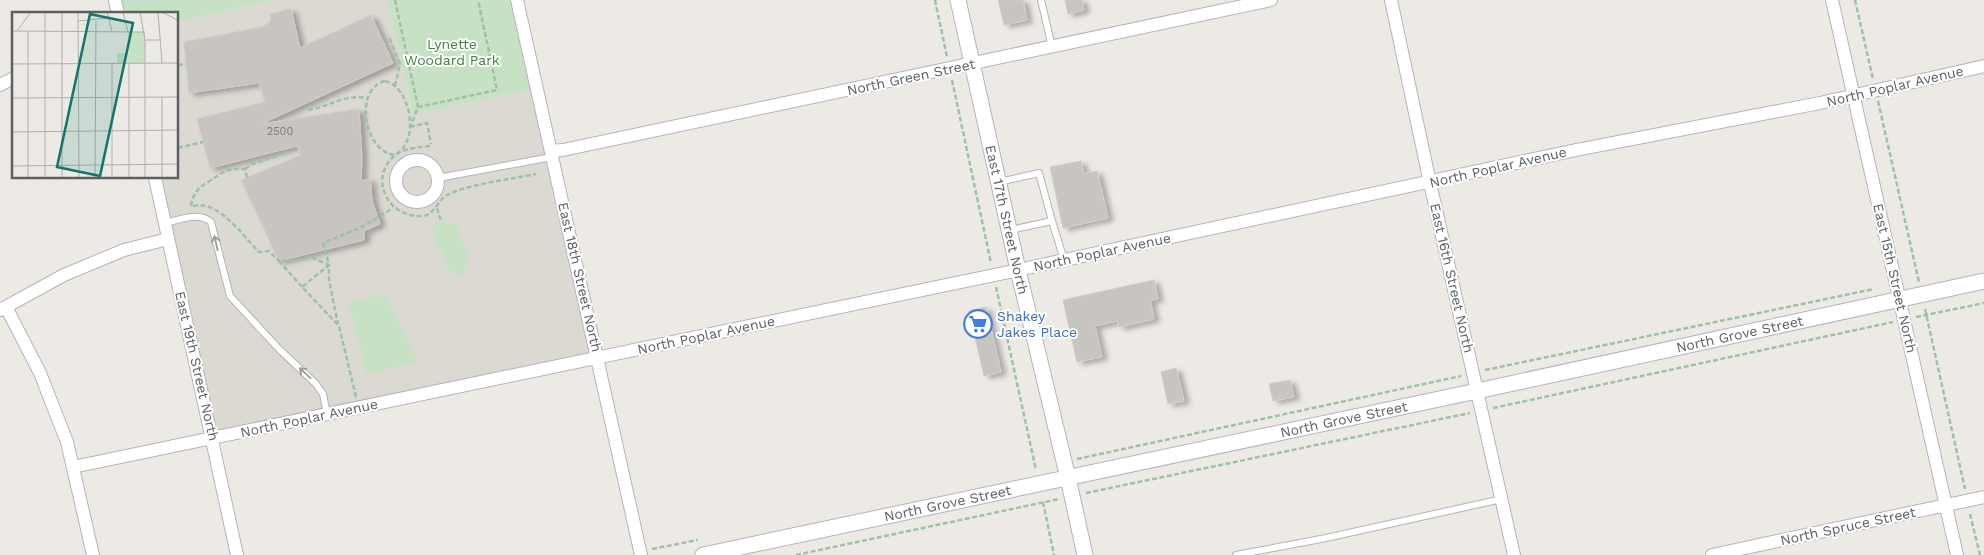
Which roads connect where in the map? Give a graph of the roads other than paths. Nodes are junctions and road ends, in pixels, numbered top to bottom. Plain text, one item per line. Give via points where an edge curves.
1 (517, 0) edge
2 (958, 0) edge
3 (1041, 0) edge
4 (1271, 0) edge
5 (1391, 0) edge
6 (1832, 0) edge
7 (1052, 47) junction
8 (972, 64) junction
9 (1984, 66) edge
10 (12, 79) edge
11 (0, 85) edge
12 (1854, 95) junction
13 (552, 154) junction
14 (438, 178) dead end
15 (154, 179) edge
16 (998, 182) junction
17 (1430, 183) junction
18 (1052, 221) junction
19 (165, 223) junction
20 (1009, 230) junction
21 (168, 239) junction
22 (1064, 260) junction
23 (1018, 270) junction
24 (1984, 281) edge
25 (1900, 299) junction
26 (3, 309) edge
27 (598, 357) junction
28 (1477, 391) junction
29 (327, 414) junction
30 (213, 438) junction
31 (73, 467) junction
32 (1068, 478) junction
33 (1984, 497) edge
34 (1502, 499) junction
35 (1946, 505) junction
36 (92, 555) edge
37 (238, 555) edge
38 (641, 555) edge
39 (703, 555) edge
40 (1085, 555) edge
41 (1236, 555) edge
42 (1514, 555) edge
43 (1712, 555) edge
44 (1957, 555) edge

1 - 13 street, East 18th Street North
2 - 8 street, East 17th Street North
3 - 7 lane
4 - 7 street, North Green Street
5 - 17 street, East 16th Street North
6 - 12 street, East 15th Street North
7 - 8 street, North Green Street
8 - 13 street, North Green Street
8 - 16 street, East 17th Street North
9 - 12 street, North Poplar Avenue
10 - 11 street
12 - 17 street, North Poplar Avenue via 1576,150
12 - 25 street, East 15th Street North
13 - 14 lane
13 - 27 street, East 18th Street North
15 - 19 street, East 19th Street North
16 - 18 lane via 1040,172
16 - 20 street, East 17th Street North
17 - 22 street, North Poplar Avenue
17 - 28 street, East 16th Street North
18 - 20 lane
18 - 22 lane
19 - 21 street, East 19th Street North
29 -> 19 lane via 323,394 316,384 230,296 211,222 198,216
20 - 23 street, East 17th Street North
21 - 26 street via 124,250 64,275
21 - 30 street, East 19th Street North
22 - 23 street, North Poplar Avenue
23 - 27 street, North Poplar Avenue
23 - 32 street, East 17th Street North
24 - 25 street, North Grove Street
25 - 28 street, North Grove Street
25 - 35 street, East 15th Street North
26 - 31 street via 40,372 67,442
27 - 29 street, North Poplar Avenue
27 - 38 street, East 18th Street North
28 - 32 street, North Grove Street
28 - 34 street, East 16th Street North
29 - 30 street, North Poplar Avenue
30 - 31 street, North Poplar Avenue
30 - 37 street, East 19th Street North
31 - 36 street
32 - 39 street, North Grove Street
32 - 40 street, East 17th Street North
33 - 35 street, North Spruce Street
34 - 41 lane
34 - 42 street, East 16th Street North
35 - 43 street, North Spruce Street
35 - 44 street, East 15th Street North

